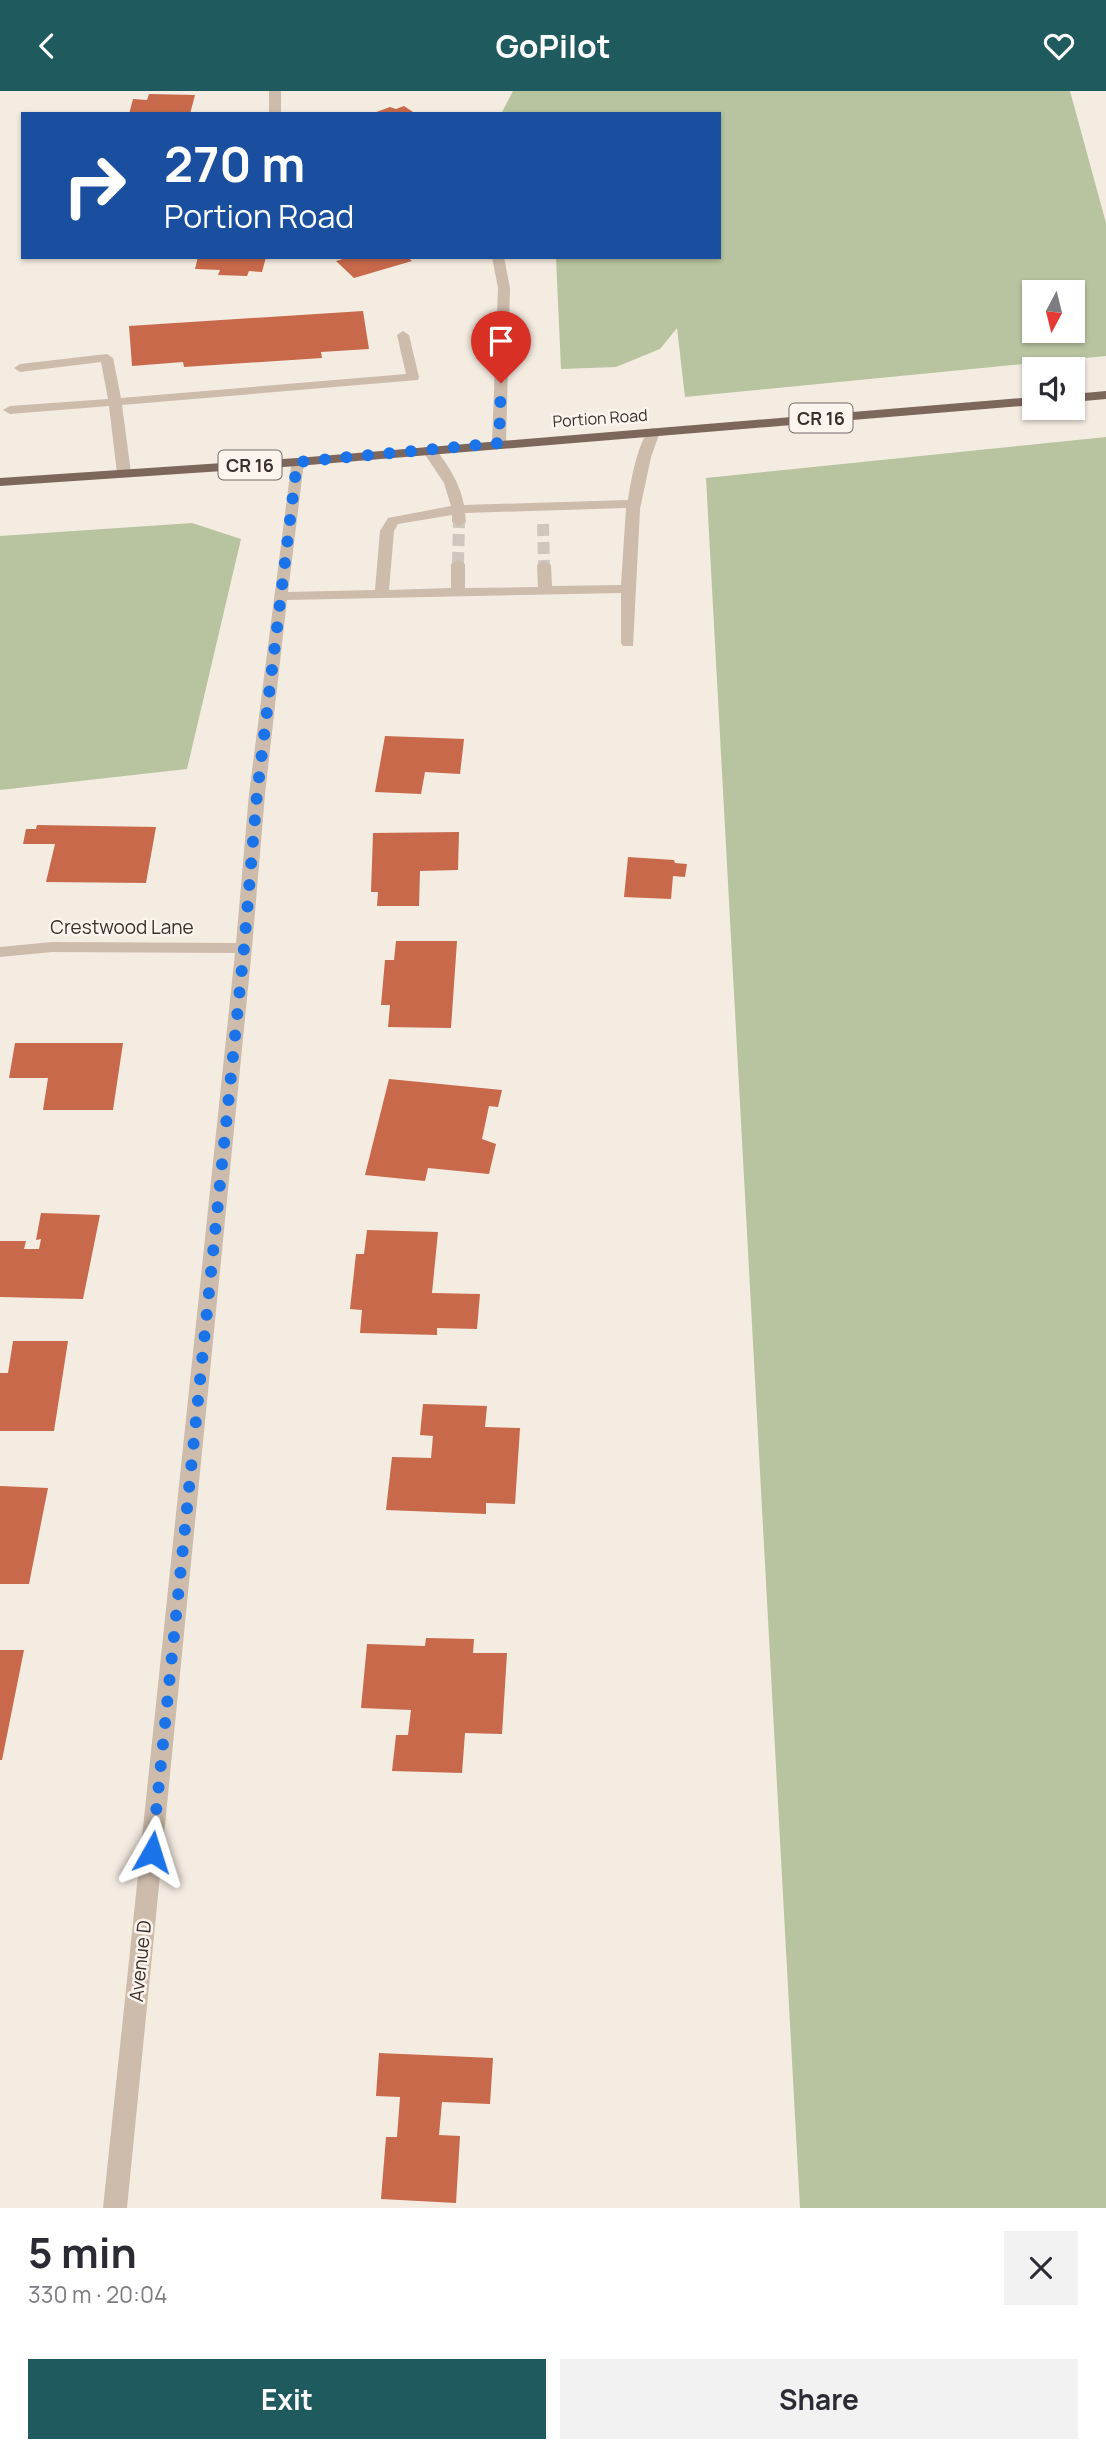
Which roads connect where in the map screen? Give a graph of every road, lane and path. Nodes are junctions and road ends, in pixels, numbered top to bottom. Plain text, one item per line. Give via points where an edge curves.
1 (275, 91) edge
2 (275, 112) edge
3 (498, 259) edge
4 (403, 335) dead end
5 (20, 368) dead end
6 (1106, 395) edge
7 (1085, 397) edge
8 (115, 402) junction
9 (1022, 402) edge
10 (10, 410) dead end
11 (653, 432) junction
12 (499, 443) junction
13 (429, 450) junction
14 (297, 462) junction
15 (124, 473) junction
16 (0, 482) edge
17 (632, 504) junction
18 (542, 507) junction
19 (459, 517) junction
20 (543, 524) tunnel mouth
21 (458, 564) tunnel mouth
22 (544, 565) tunnel mouth
23 (629, 589) junction
24 (545, 590) junction
25 (458, 592) junction
26 (382, 593) junction
27 (281, 596) junction
28 (628, 643) dead end
29 (244, 948) junction
30 (0, 952) edge
31 (115, 2208) edge

1 - 2 street
3 - 12 street via 504,288
4 - 8 street via 414,376
5 - 8 street via 107,358
6 - 7 main road
8 - 10 street
8 - 15 street
9 - 11 main road, Portion Road / CR 16
11 - 12 main road, Portion Road / CR 16
11 - 17 street
12 - 13 main road, Portion Road / CR 16
13 - 14 main road, Portion Road / CR 16
13 - 19 street via 449,474
14 - 15 main road, Portion Road / CR 16
14 - 27 street, Avenue D
15 - 16 main road, Portion Road / CR 16
17 - 18 street
17 - 23 street
18 - 19 street
18 - 20 street
19 - 26 street via 416,514 393,520 387,531
21 - 25 street
22 - 24 street
23 - 24 street
23 - 28 street
24 - 25 street
25 - 26 street
26 - 27 street
27 - 29 street, Avenue D
29 - 30 street, Crestwood Lane via 52,947
29 - 31 street, Avenue D

